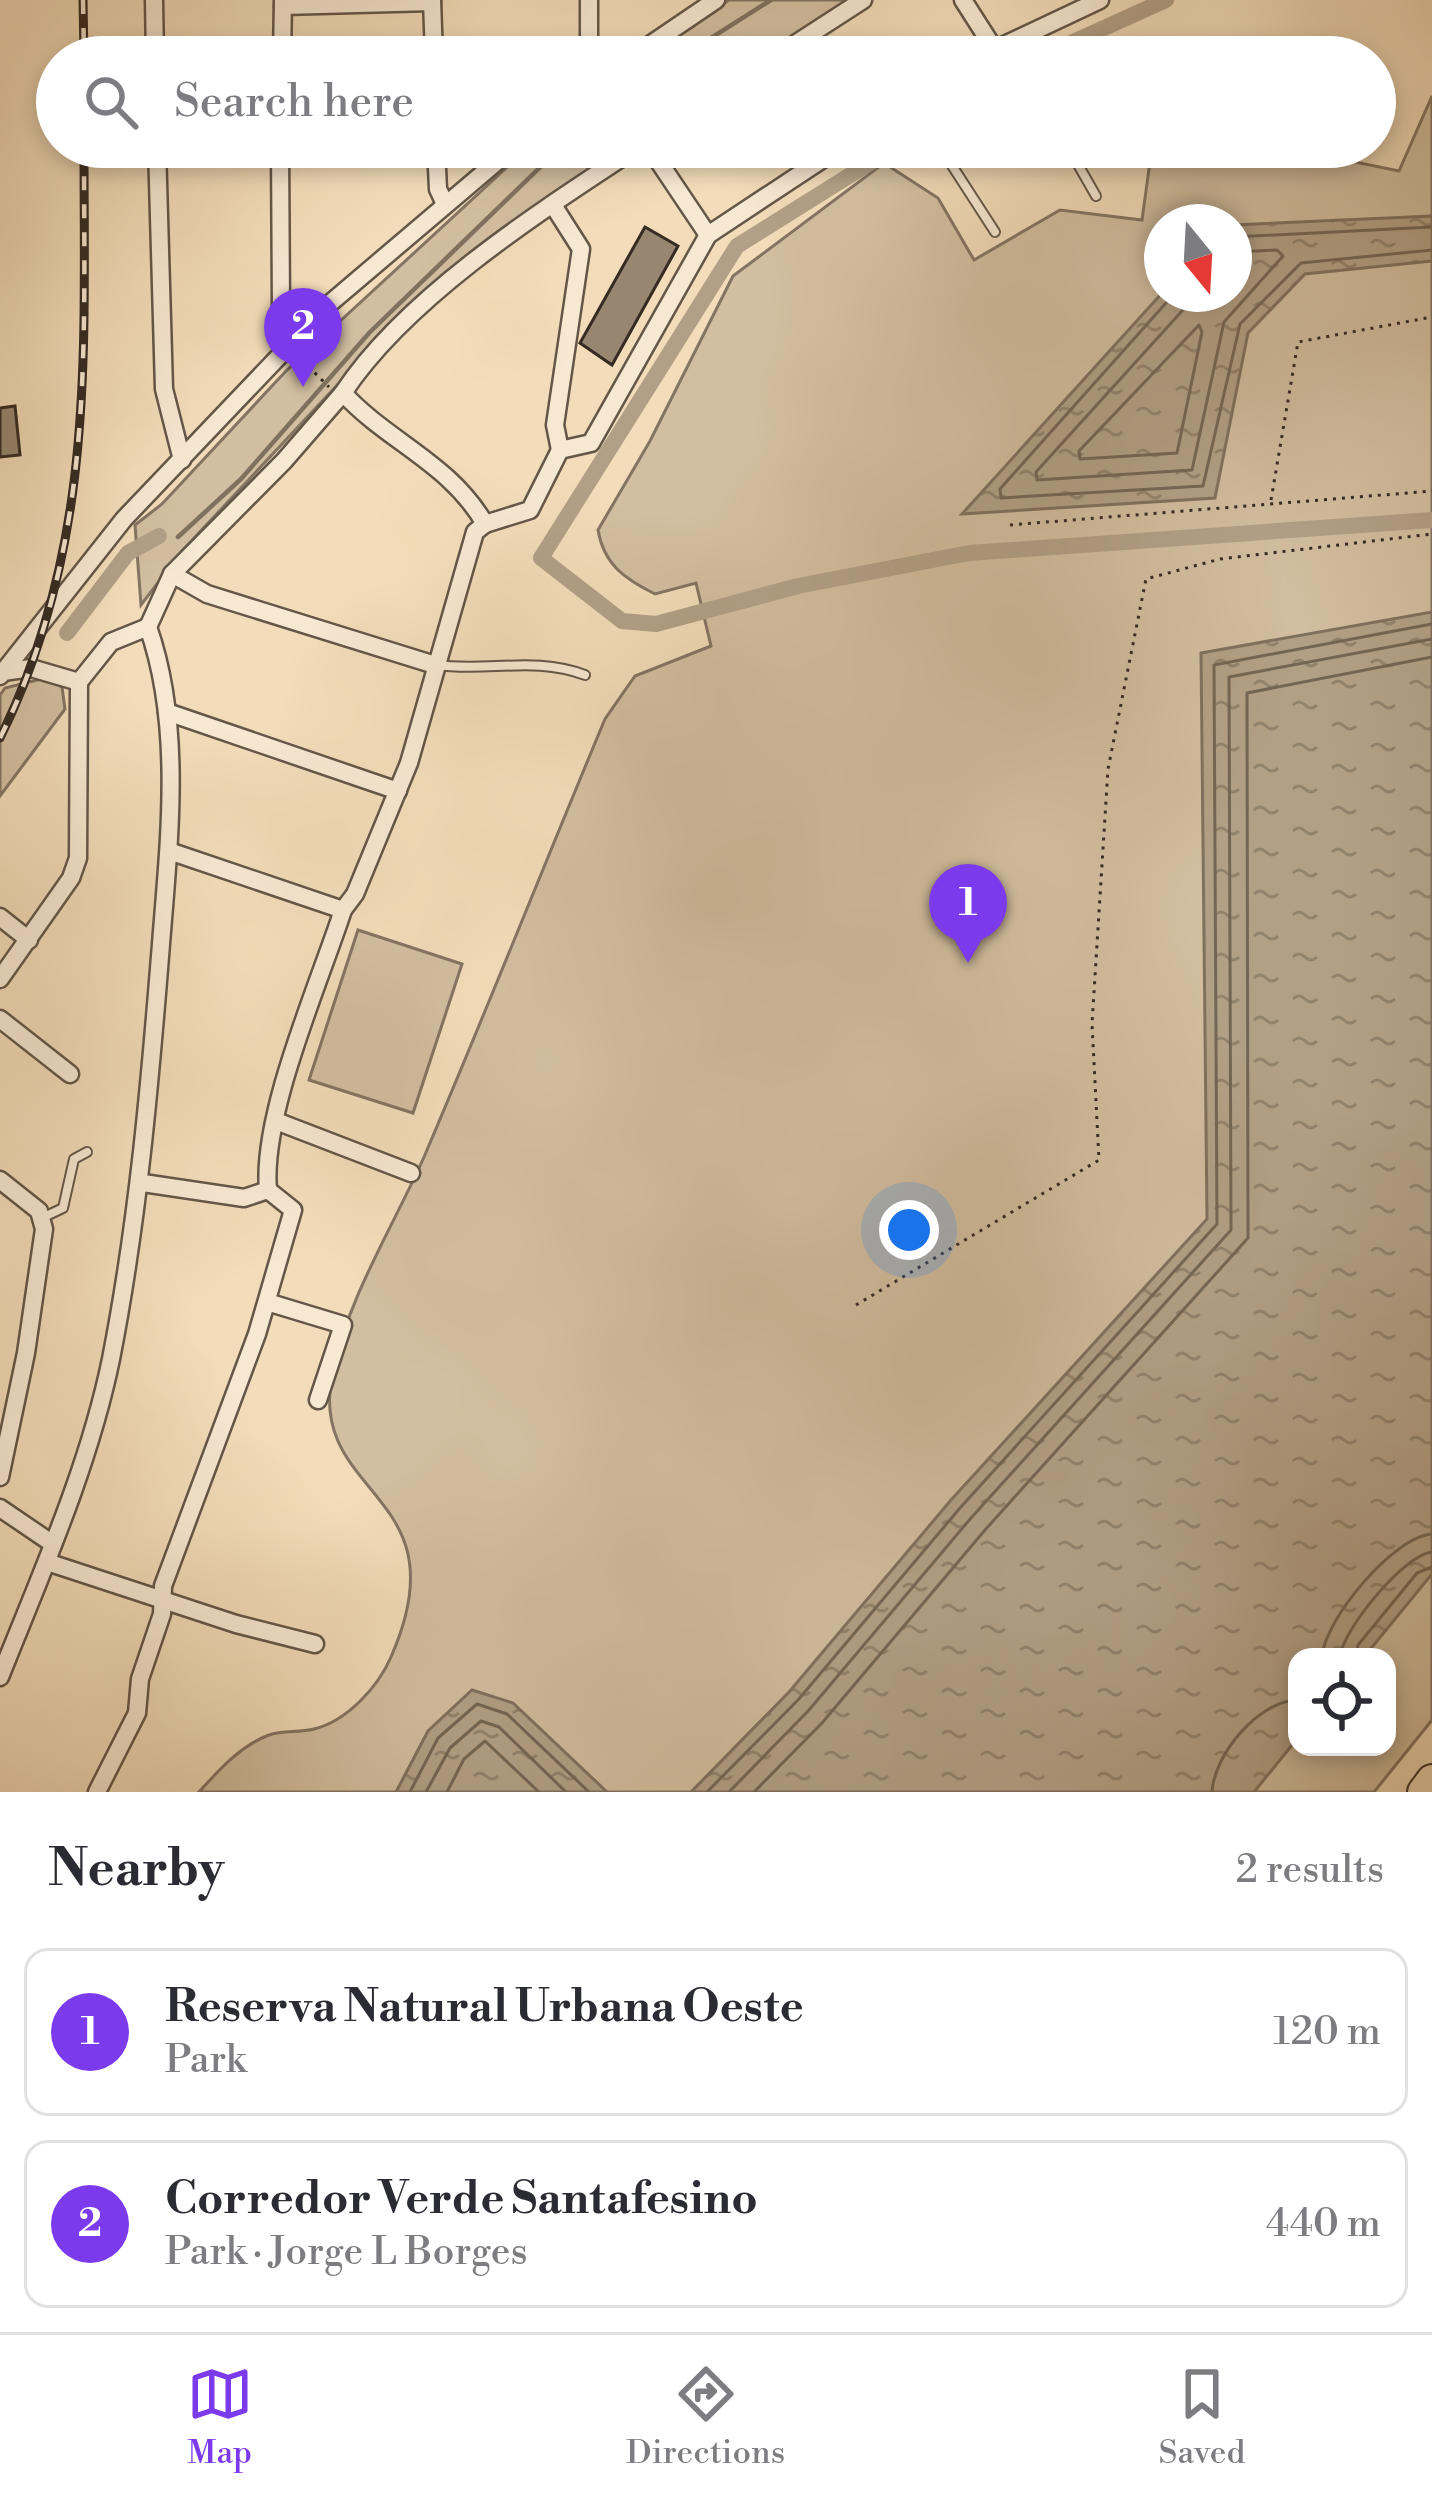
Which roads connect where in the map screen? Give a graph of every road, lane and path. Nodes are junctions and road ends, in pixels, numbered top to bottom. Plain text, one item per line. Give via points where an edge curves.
1 (154, 0) edge
2 (589, 0) edge
3 (716, 0) edge
4 (863, 0) edge
5 (963, 0) edge
6 (1100, 0) edge
7 (432, 1) edge
8 (283, 3) edge
9 (155, 36) edge
10 (282, 36) edge
11 (433, 36) edge
12 (589, 36) edge
13 (663, 36) edge
14 (807, 36) edge
15 (985, 36) edge
16 (1025, 36) edge
17 (158, 168) edge
18 (280, 168) edge
19 (436, 168) edge
20 (489, 168) edge
21 (607, 168) edge
22 (663, 168) edge
23 (810, 168) edge
24 (954, 168) edge
25 (1080, 168) edge
26 (1096, 196) dead end
27 (445, 204) junction
28 (553, 205) junction
29 (995, 232) dead end
30 (709, 235) junction
31 (1432, 316) edge
32 (289, 345) junction
33 (309, 369) dead end
34 (336, 390) junction
35 (560, 450) junction
36 (182, 460) junction
37 (1432, 491) edge
38 (1271, 502) junction
39 (484, 524) junction
40 (1010, 526) dead end
41 (1432, 533) edge
42 (172, 574) junction
43 (41, 626) junction
44 (148, 627) junction
45 (435, 665) junction
46 (46, 670) junction
47 (1, 674) edge
48 (584, 675) dead end
49 (79, 682) junction
50 (167, 712) junction
51 (398, 791) junction
52 (169, 851) junction
53 (343, 910) junction
54 (0, 917) edge
55 (29, 940) junction
56 (0, 979) edge
57 (0, 1019) edge
58 (70, 1073) dead end
59 (276, 1121) junction
60 (87, 1152) dead end
61 (411, 1173) dead end
62 (1, 1182) edge
63 (143, 1183) junction
64 (268, 1190) junction
65 (43, 1217) junction
66 (267, 1302) junction
67 (856, 1305) dead end
68 (318, 1400) dead end
69 (0, 1477) edge
70 (0, 1508) edge
71 (50, 1553) junction
72 (163, 1600) junction
73 (315, 1644) dead end
74 (0, 1676) edge
75 (1432, 1780) edge
76 (97, 1792) edge
77 (1423, 1792) edge

1 - 9 street
2 - 12 street
3 - 13 street
4 - 14 street
5 - 15 street
6 - 16 street
7 - 8 street
7 - 11 street
8 - 10 street
17 - 36 street via 164,389
18 - 32 street via 281,307
19 - 27 street
20 - 27 street
21 - 28 street
22 - 30 street
23 - 30 street
24 - 29 lane
25 - 26 lane
27 - 32 street
28 - 34 street via 400,323
28 - 35 street via 581,249 555,425
30 - 35 street via 600,431 584,448
31 - 38 path via 1298,342
32 - 36 street
33 - 34 path
34 - 39 street via 464,490
34 - 42 street via 284,461
35 - 39 street via 530,510
36 - 43 street via 124,519
37 - 38 path
38 - 40 path
39 - 45 street
41 - 67 path via 1220,559 1146,579 1108,769 1092,1024 1099,1160
42 - 44 street
42 - 45 street via 207,594
43 - 46 street
43 - 47 street
44 - 49 street via 111,641
44 - 50 street
45 - 48 lane via 490,670 529,662
45 - 51 street
46 - 47 street
46 - 49 street
49 - 55 street via 78,858
50 - 51 street
50 - 52 street
51 - 53 street
52 - 53 street
52 - 63 street
53 - 59 street
54 - 55 street
55 - 56 street
57 - 58 street
59 - 61 street
59 - 64 street
60 - 65 lane via 74,1159 63,1208
62 - 65 street
63 - 64 street via 244,1198
63 - 71 street via 110,1360
64 - 66 street via 293,1210
65 - 69 street
66 - 68 street via 343,1325
66 - 72 street
70 - 71 street
71 - 72 street
71 - 74 street
72 - 73 street
72 - 76 street via 137,1714
75 - 77 highway

